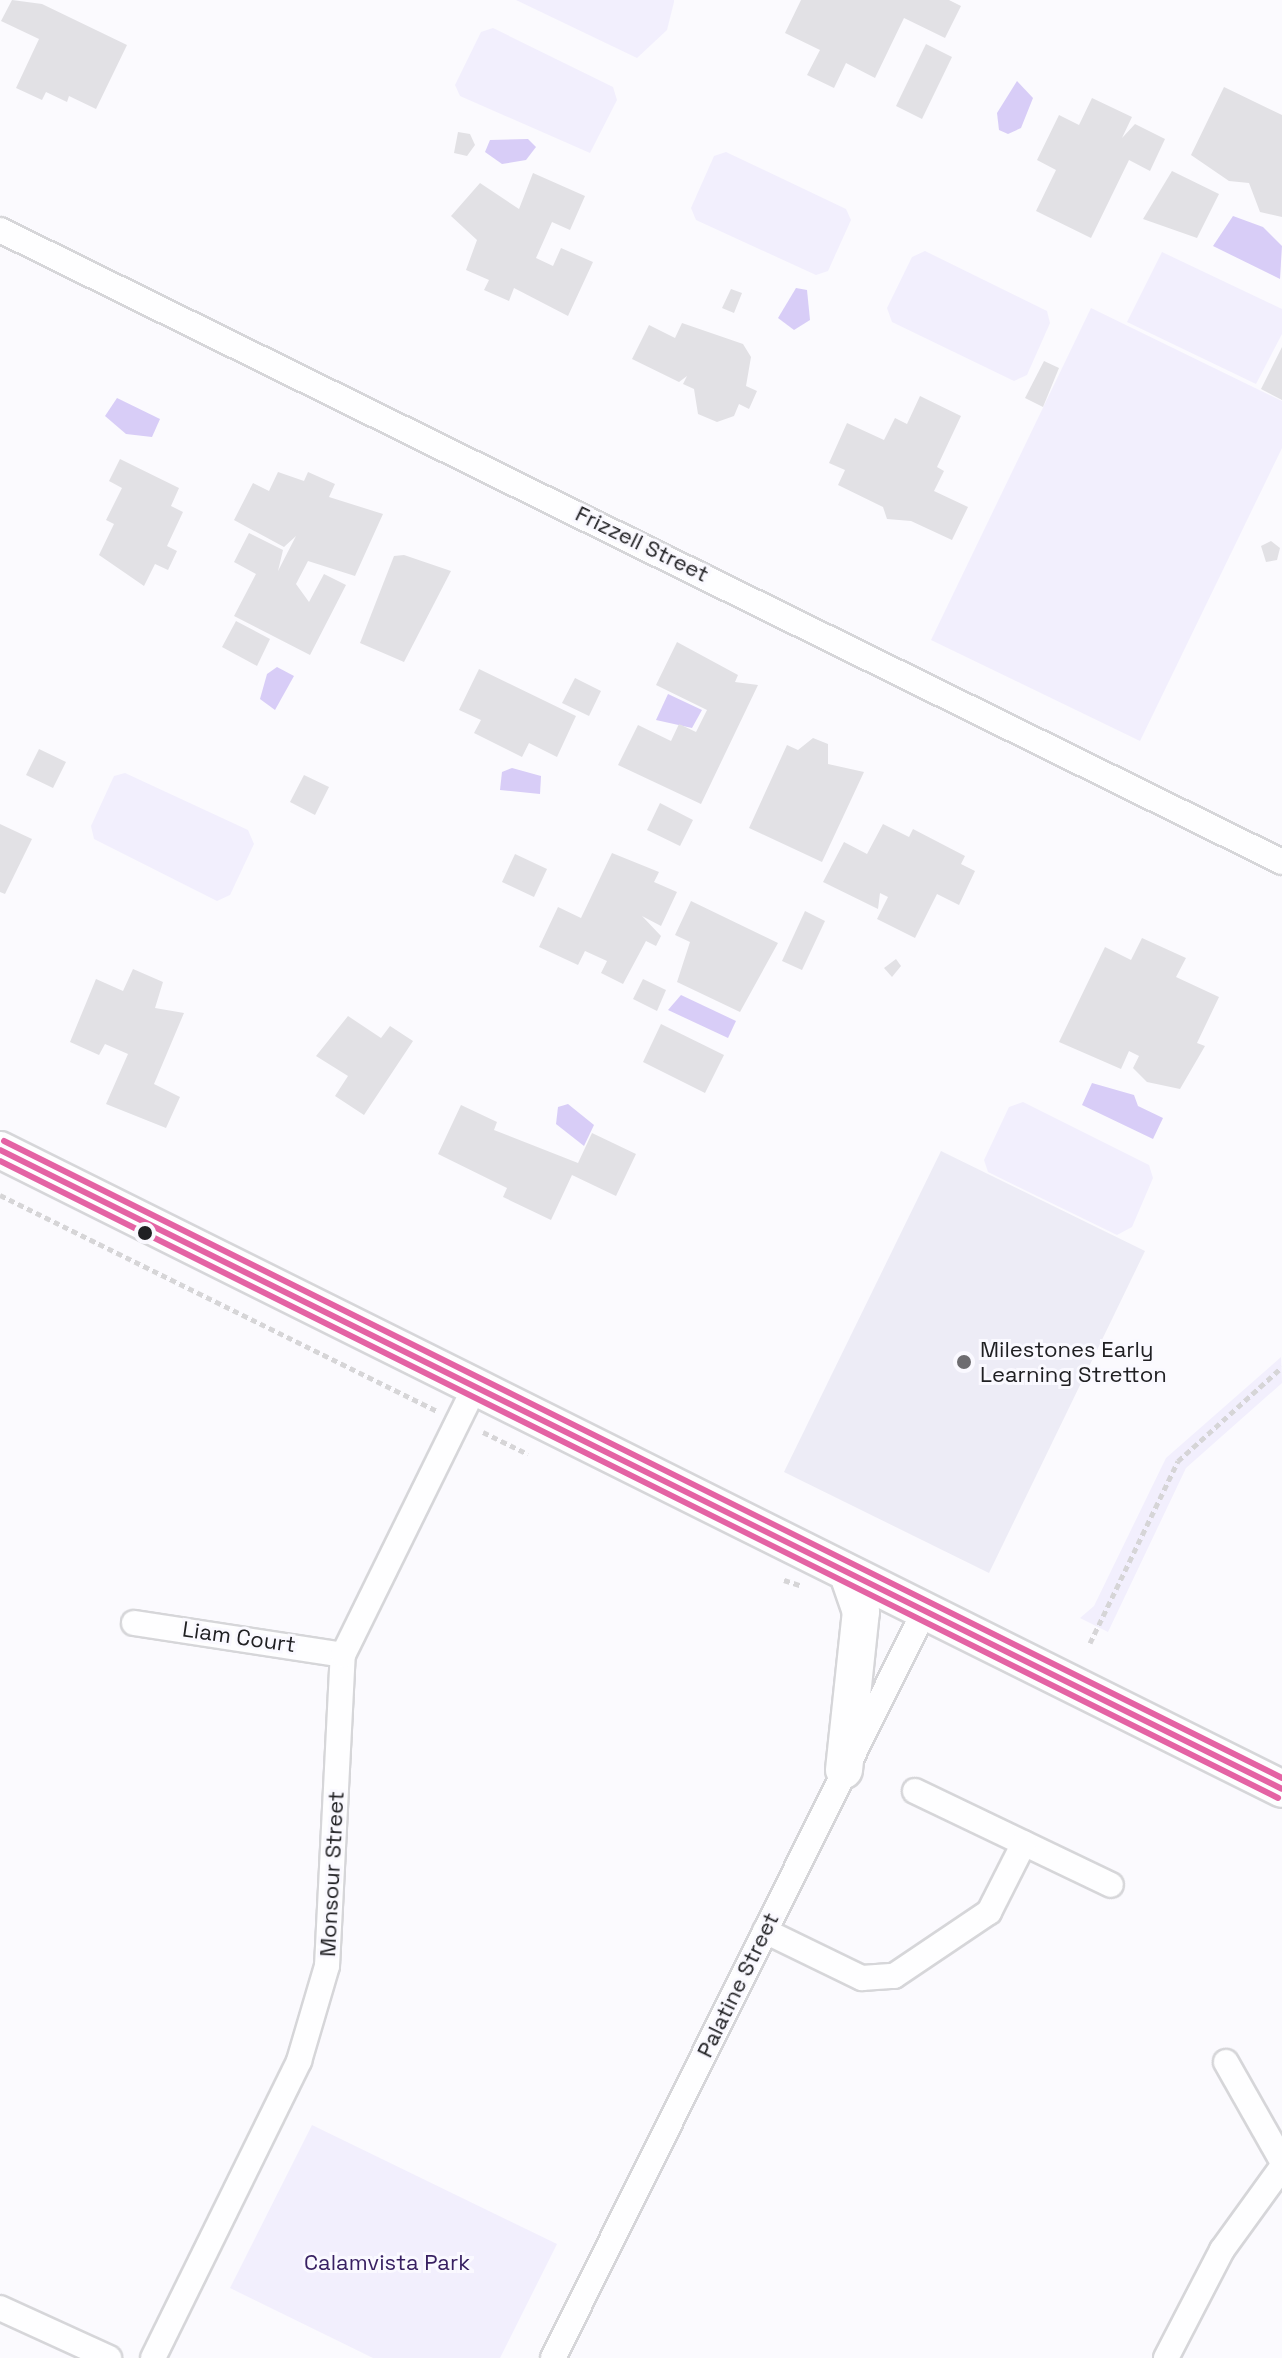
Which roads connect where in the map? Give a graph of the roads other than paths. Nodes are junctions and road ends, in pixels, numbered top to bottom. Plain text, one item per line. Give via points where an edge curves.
1 (0, 230) edge
2 (1282, 862) edge
3 (0, 1150) edge
4 (477, 1383) junction
5 (850, 1580) junction
6 (924, 1612) junction
7 (134, 1623) dead end
8 (343, 1655) junction
9 (844, 1770) junction
10 (1282, 1789) edge
11 (915, 1791) dead end
12 (1024, 1843) junction
13 (1111, 1885) dead end
14 (765, 1931) junction
15 (1226, 2062) dead end
16 (1282, 2164) edge
17 (0, 2308) edge
18 (109, 2358) edge
19 (153, 2358) edge
20 (553, 2358) edge
21 (1166, 2358) edge

1 - 2 street, Frizzell Street
3 - 4 main road
4 - 5 main road
4 - 8 street, Monsour Street
5 - 6 main road
5 - 9 main road via 861,1612
6 - 9 street, Palatine Street
6 - 10 main road
7 - 8 street, Liam Court
8 - 19 street, Monsour Street via 327,1966 299,2061
9 - 14 street, Palatine Street
11 - 12 street
12 - 13 street
12 - 14 street via 989,1912 894,1976 862,1978
14 - 20 street, Palatine Street
15 - 16 street
16 - 21 street via 1222,2250
17 - 18 street

